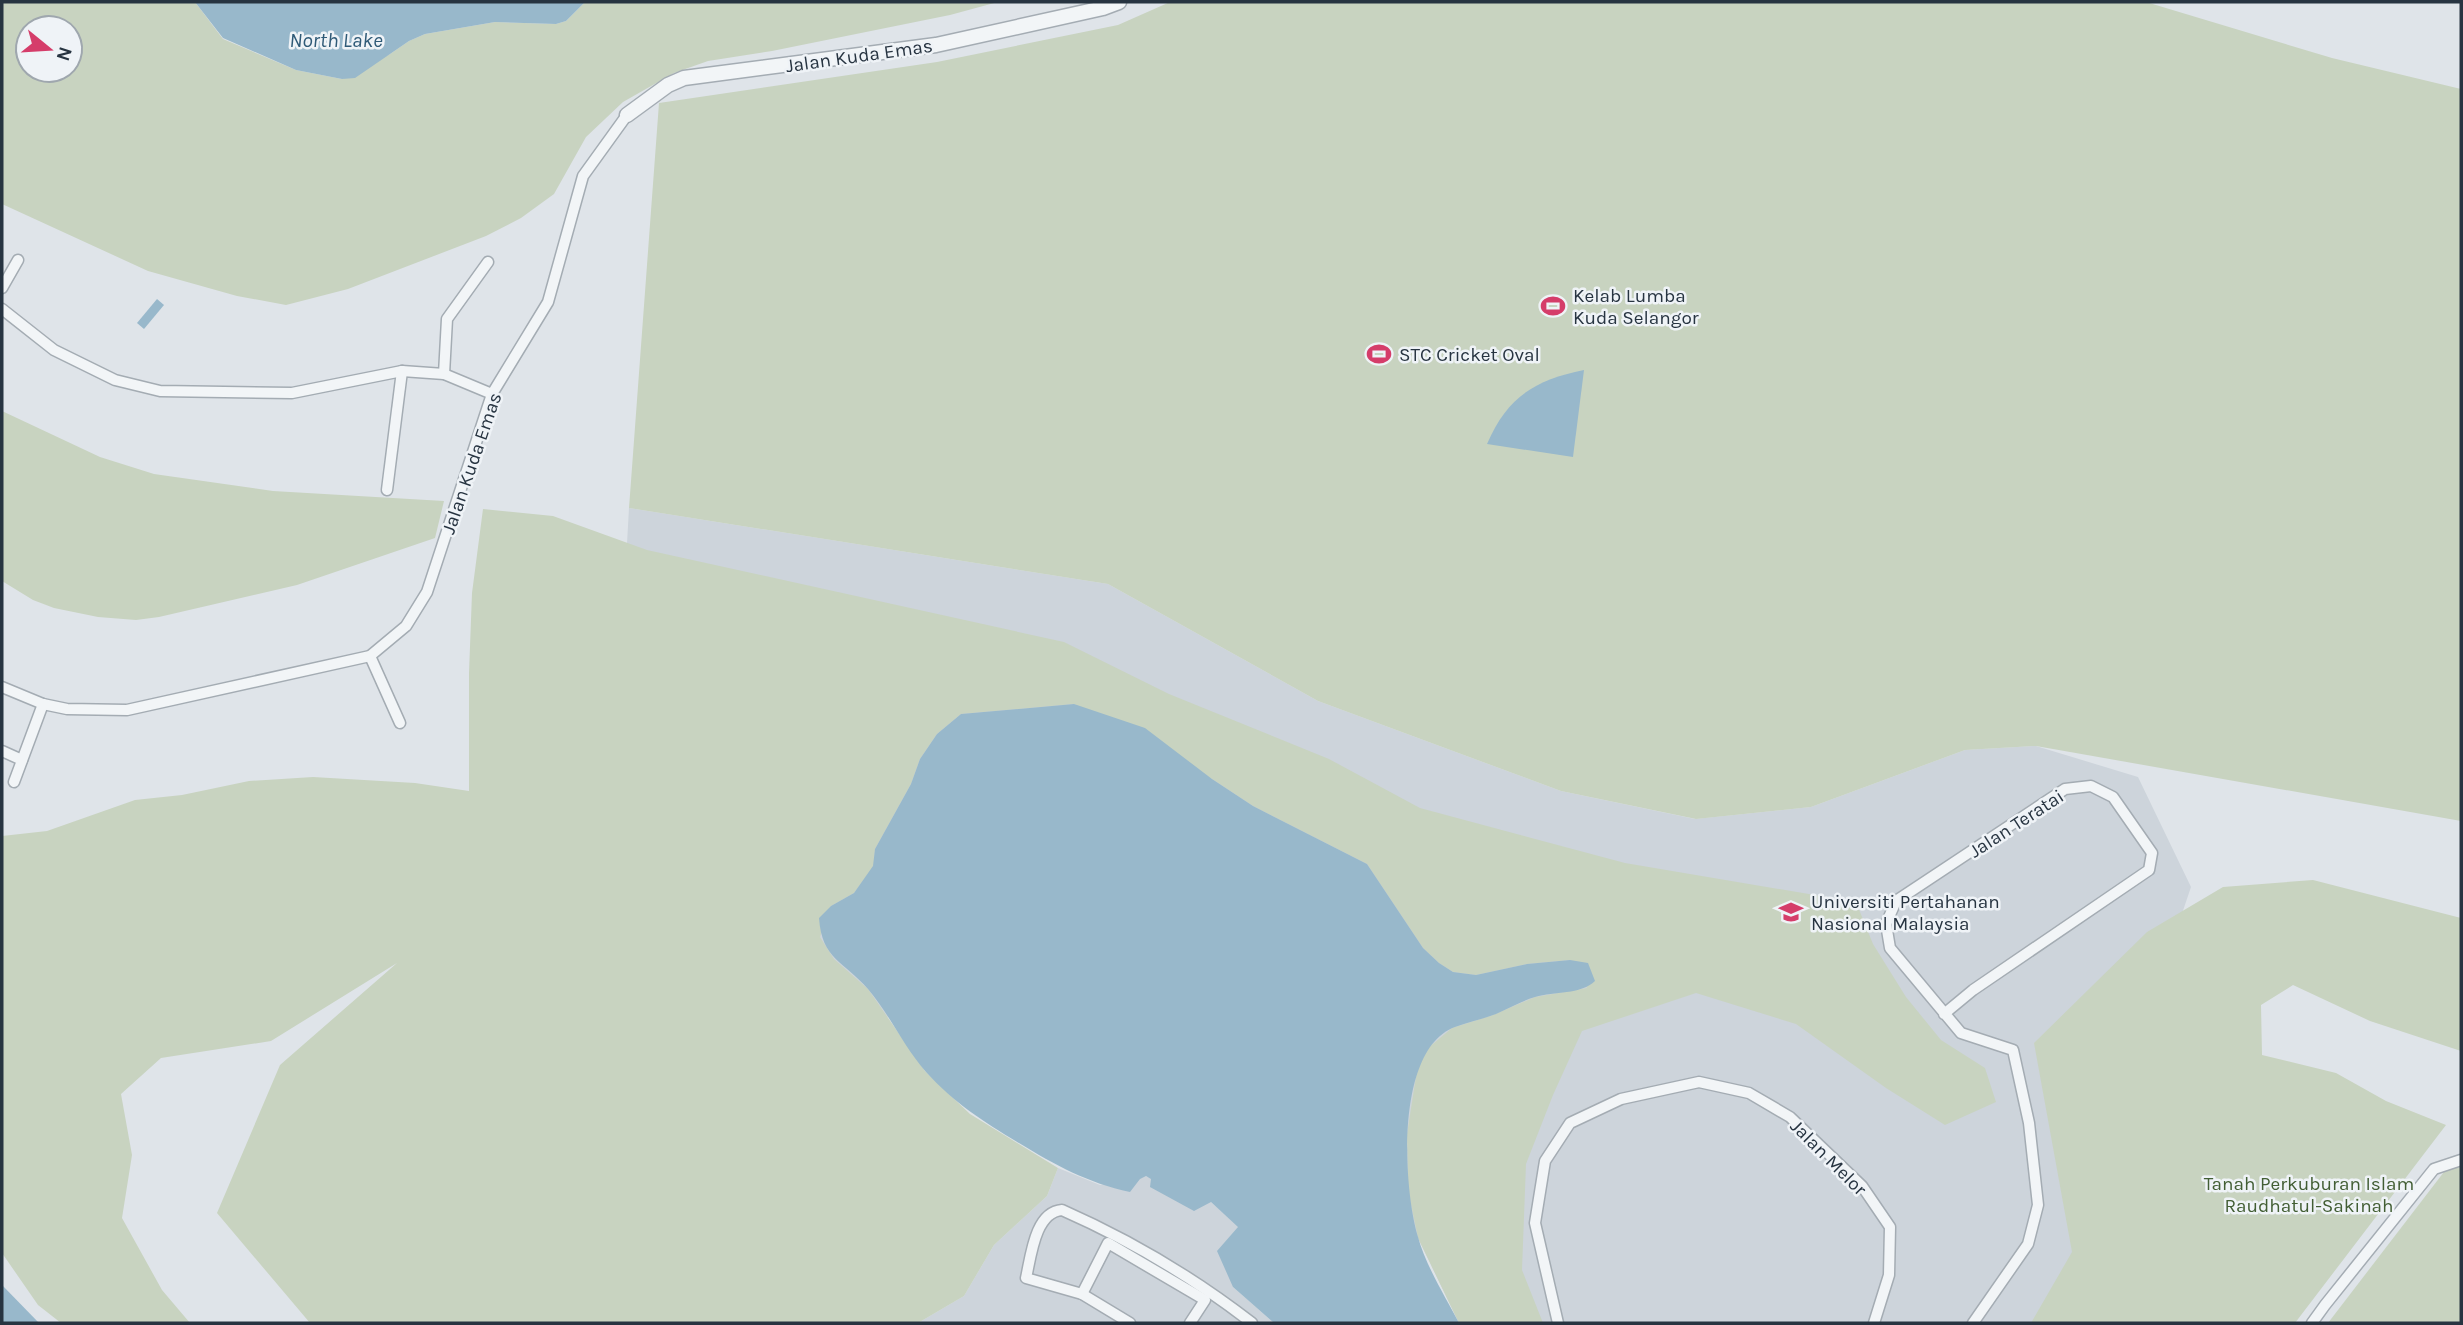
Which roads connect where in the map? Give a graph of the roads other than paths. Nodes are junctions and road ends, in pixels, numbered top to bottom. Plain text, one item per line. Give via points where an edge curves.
1 (1119, 2) edge
2 (626, 115) joint
3 (18, 260) dead end
4 (488, 262) dead end
5 (2, 288) edge
6 (2, 309) edge
7 (402, 371) junction
8 (444, 374) junction
9 (492, 394) junction
10 (387, 490) dead end
11 (370, 656) junction
12 (2, 687) edge
13 (43, 704) junction
14 (400, 723) dead end
15 (2, 751) edge
16 (22, 760) junction
17 (14, 782) dead end
18 (1944, 1014) junction
19 (2461, 1160) edge
20 (1082, 1294) junction
21 (1130, 1323) edge
22 (1190, 1323) edge
23 (1252, 1323) edge
24 (1558, 1323) edge
25 (1874, 1323) edge
26 (1973, 1323) edge
27 (2312, 1323) edge

1 - 2 street, Jalan Kuda Emas via 936,45 684,78
2 - 9 street, Jalan Kuda Emas via 583,176 548,302
3 - 5 street
4 - 8 street via 447,319
6 - 7 street via 54,350 115,380 160,391 292,393
7 - 8 street
7 - 10 street
8 - 9 street
9 - 11 street, Jalan Kuda Emas via 427,592 406,626
11 - 13 street, Jalan Kuda Emas via 127,710
11 - 14 street
12 - 13 street, Jalan Kuda Emas
13 - 16 street
15 - 16 street
16 - 17 street
18 - 18 street, Jalan Teratai via 2149,870 2152,853 2113,797 2091,786 2065,789 1896,901 1886,924 1891,948
18 - 26 street, Jalan Teratai via 1961,1034 2012,1050 2029,1123 2038,1205 2028,1244
19 - 27 street via 2434,1169
20 - 21 street
20 - 22 street via 1108,1243 1205,1300
20 - 23 street via 1026,1278 1044,1218 1052,1210 1062,1210 1143,1250
24 - 25 street, Jalan Melor via 1535,1223 1545,1161 1570,1123 1621,1099 1699,1082 1749,1093 1790,1117 1862,1186 1890,1227 1889,1275

